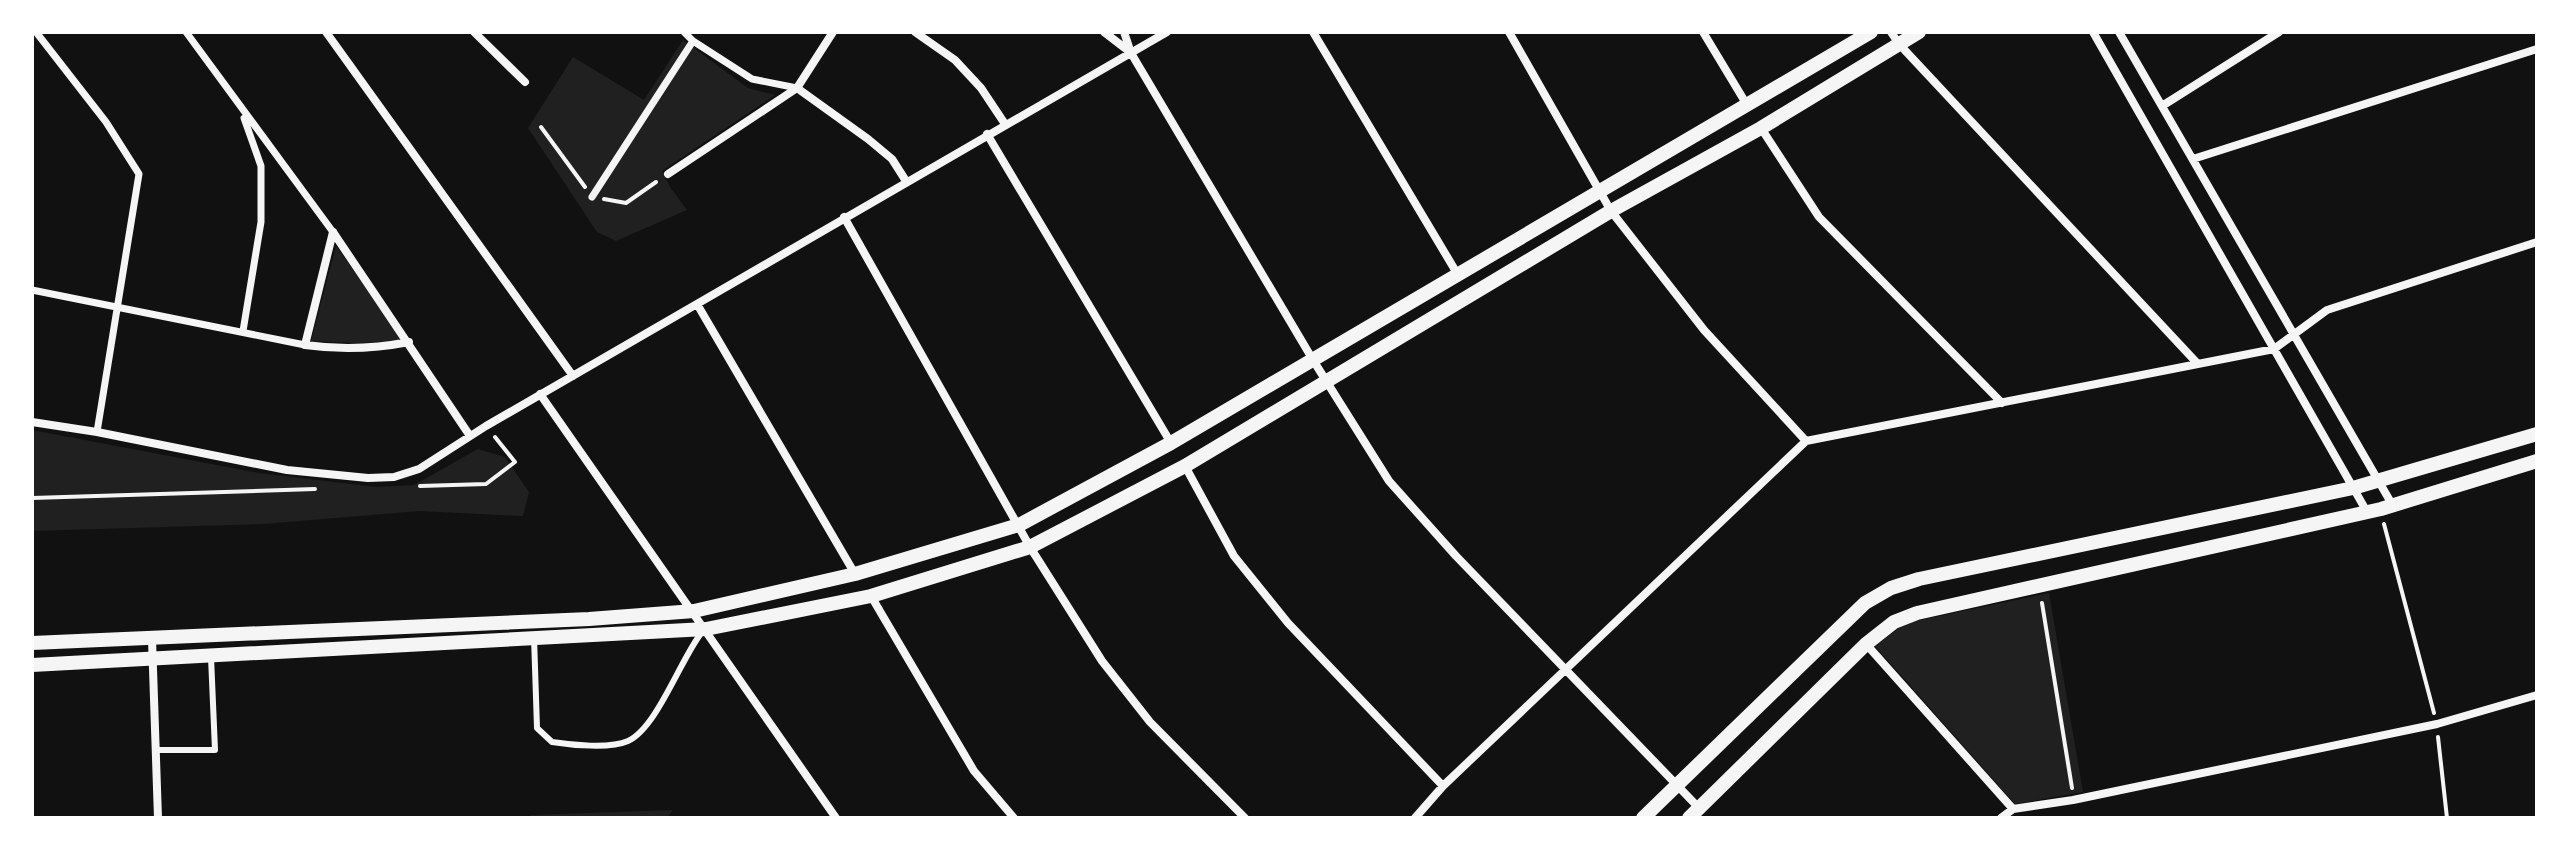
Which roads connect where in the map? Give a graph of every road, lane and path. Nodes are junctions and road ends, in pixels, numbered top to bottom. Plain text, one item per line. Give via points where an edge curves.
1 (36, 32) edge
2 (186, 32) edge
3 (326, 32) edge
4 (474, 32) edge
5 (684, 32) edge
6 (833, 32) edge
7 (915, 32) edge
8 (1104, 32) edge
9 (1124, 32) edge
10 (1167, 32) edge
11 (1313, 32) edge
12 (1509, 32) edge
13 (1703, 32) edge
14 (1871, 32) edge
15 (1919, 32) edge
16 (2093, 32) edge
17 (2119, 32) edge
18 (2279, 32) edge
19 (1895, 38) edge
20 (693, 41) junction
21 (2537, 49) edge
22 (1131, 53) junction
23 (525, 82) dead end
24 (797, 88) junction
25 (1747, 105) junction
26 (2162, 106) junction
27 (240, 108) junction
28 (1005, 124) junction
29 (541, 127) dead end
30 (1761, 128) junction
31 (987, 134) junction
32 (2193, 159) junction
33 (668, 174) joint
34 (906, 181) junction
35 (1600, 192) junction
36 (592, 197) junction
37 (1611, 211) junction
38 (844, 217) junction
39 (333, 232) junction
40 (2537, 242) edge
41 (1458, 275) junction
42 (32, 290) edge
43 (697, 304) junction
44 (118, 307) junction
45 (243, 331) junction
46 (2294, 334) junction
47 (409, 342) junction
48 (305, 345) junction
49 (2274, 349) junction
50 (1313, 360) junction
51 (2197, 363) junction
52 (573, 376) junction
53 (1326, 381) junction
54 (540, 394) junction
55 (2002, 403) junction
56 (32, 422) edge
57 (97, 432) junction
58 (2537, 434) edge
59 (470, 436) junction
60 (1806, 441) junction
61 (1171, 443) junction
62 (2537, 461) edge
63 (1185, 466) junction
64 (2378, 481) junction
65 (2353, 488) junction
66 (2380, 509) junction
67 (1019, 525) junction
68 (1030, 547) junction
69 (855, 574) junction
70 (2040, 586) junction
71 (871, 596) junction
72 (694, 611) junction
73 (590, 626) junction
74 (358, 629) junction
75 (706, 629) junction
76 (534, 637) junction
77 (152, 639) junction
78 (32, 643) edge
79 (1866, 644) junction
80 (360, 648) junction
81 (211, 657) junction
82 (152, 660) junction
83 (32, 665) edge
84 (1566, 671) junction
85 (2537, 695) edge
86 (2437, 724) junction
87 (155, 750) junction
88 (1443, 786) junction
89 (1676, 786) junction
90 (2073, 800) junction
91 (2013, 809) junction
92 (1694, 813) edge
93 (158, 818) edge
94 (836, 818) edge
95 (1014, 818) edge
96 (1245, 818) edge
97 (1415, 818) edge
98 (1643, 818) edge
99 (2001, 818) edge
100 (2447, 818) edge

1 - 44 street via 139,174
2 - 27 street
3 - 52 street
4 - 23 street
5 - 20 street
6 - 24 street
7 - 28 street via 955,60
8 - 22 street
9 - 22 street
10 - 22 street
11 - 41 street
12 - 35 street
13 - 25 street
14 - 25 street
15 - 19 street
16 - 49 street
17 - 26 street
18 - 26 street
19 - 30 street
19 - 51 street
20 - 24 street via 752,79
20 - 36 street
21 - 32 street
22 - 28 street
22 - 50 street
24 - 33 street
24 - 34 street via 892,159
25 - 35 street
26 - 32 street
27 - 39 street
27 - 45 street via 261,166 261,222
28 - 31 street
29 - 36 path
30 - 37 street
30 - 55 street via 1819,217
31 - 34 street
31 - 61 street
32 - 46 street
33 - 36 path via 626,203
34 - 38 street
35 - 37 street
35 - 41 street
37 - 53 street
37 - 60 street via 1704,330
38 - 43 street
38 - 67 street
39 - 47 street
39 - 48 street
40 - 46 street via 2327,310
41 - 50 street
42 - 44 street
43 - 52 street
43 - 69 street
44 - 45 street
44 - 57 street
45 - 48 street
46 - 49 street
46 - 64 street
47 - 48 street via 375,349
47 - 59 street
49 - 51 street
49 - 65 street
50 - 53 street
50 - 61 street
51 - 55 street
52 - 54 street
53 - 63 street
53 - 84 street via 1389,481
54 - 59 street
54 - 72 street
55 - 60 street
56 - 57 street
57 - 59 street via 287,470 368,478 419,469
58 - 64 street
60 - 84 street
61 - 67 street
62 - 66 street
63 - 68 street
63 - 88 street via 1234,556 1279,612
64 - 65 street
64 - 66 street
65 - 66 street
65 - 89 street via 1891,588 1865,603
66 - 70 street
66 - 86 path
67 - 68 street
67 - 69 street
68 - 71 street
68 - 96 street via 1102,661 1150,722
69 - 72 street
70 - 79 street via 1917,613 1894,622
70 - 90 path
71 - 75 street
71 - 95 street via 974,771
72 - 73 street
72 - 75 street
73 - 74 street
73 - 75 street
73 - 76 street
74 - 77 street
74 - 80 street
75 - 76 lane via 636,736 623,743 592,745 552,742 537,728
75 - 94 street
76 - 80 street
77 - 78 street
77 - 82 street
79 - 91 street
79 - 92 street
80 - 81 street
81 - 82 street
81 - 87 lane via 215,750
82 - 83 street
82 - 87 street
84 - 88 street
84 - 89 street
85 - 86 street
86 - 90 street
86 - 100 path
87 - 93 street
88 - 97 street
89 - 92 street
89 - 98 street
90 - 91 street
91 - 99 street

